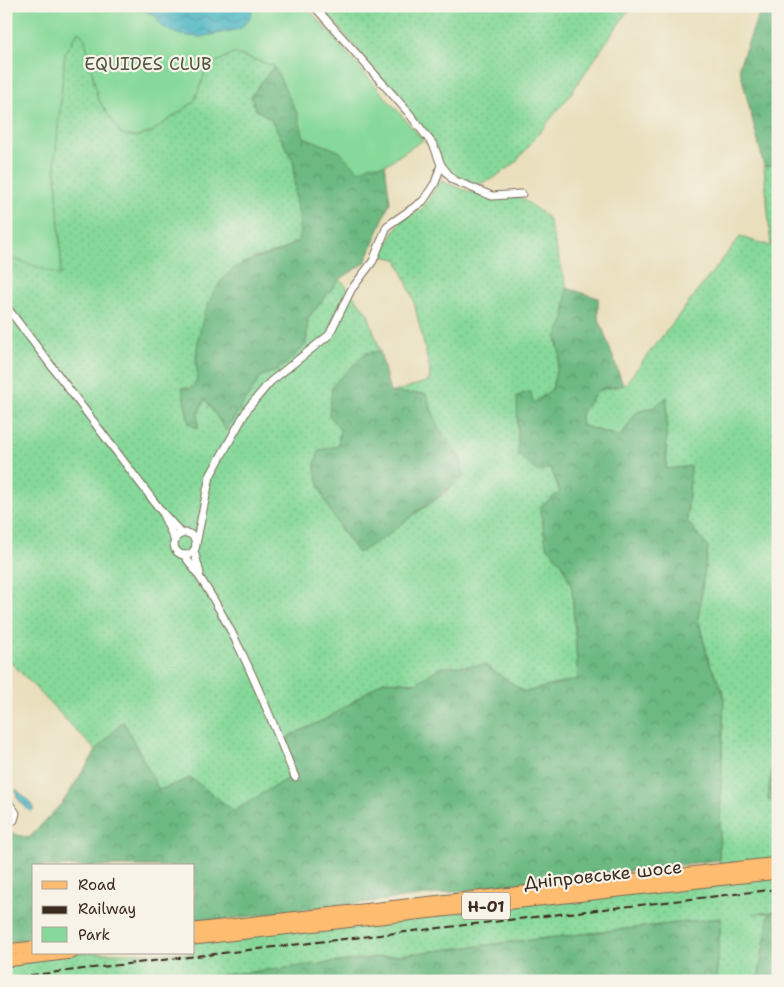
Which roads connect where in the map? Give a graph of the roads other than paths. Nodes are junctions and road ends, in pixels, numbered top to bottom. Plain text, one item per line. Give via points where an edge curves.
1 (314, 6) edge
2 (441, 166) junction
3 (522, 194) dead end
4 (6, 306) edge
5 (162, 512) junction
6 (201, 520) junction
7 (184, 533) junction
8 (174, 541) junction
9 (195, 547) junction
10 (184, 555) junction
11 (201, 578) junction
12 (295, 777) dead end
13 (6, 799) edge
14 (6, 824) edge
15 (778, 863) edge
16 (778, 873) edge
17 (195, 929) edge
18 (195, 939) edge
19 (32, 947) edge
20 (6, 950) edge
21 (64, 954) edge
22 (6, 961) edge

1 - 2 street via 408,112 434,146
2 - 3 street via 453,180 492,196
2 - 6 street via 423,201 387,226 373,260 351,290 330,335 270,382 248,408 210,476
4 - 5 street
5 - 7 street
5 - 8 street
6 - 7 street via 195,530
6 - 9 street
7 - 8 street
7 - 9 street via 193,537
8 - 10 street via 175,549
9 - 10 street
9 - 11 street
10 - 11 street
11 - 12 street via 263,698
13 - 14 street via 16,813 14,820
15 - 17 main road, Дніпровське шосе / Н-01
16 - 18 main road, Дніпровське шосе / Н-01
19 - 20 main road
21 - 22 main road

